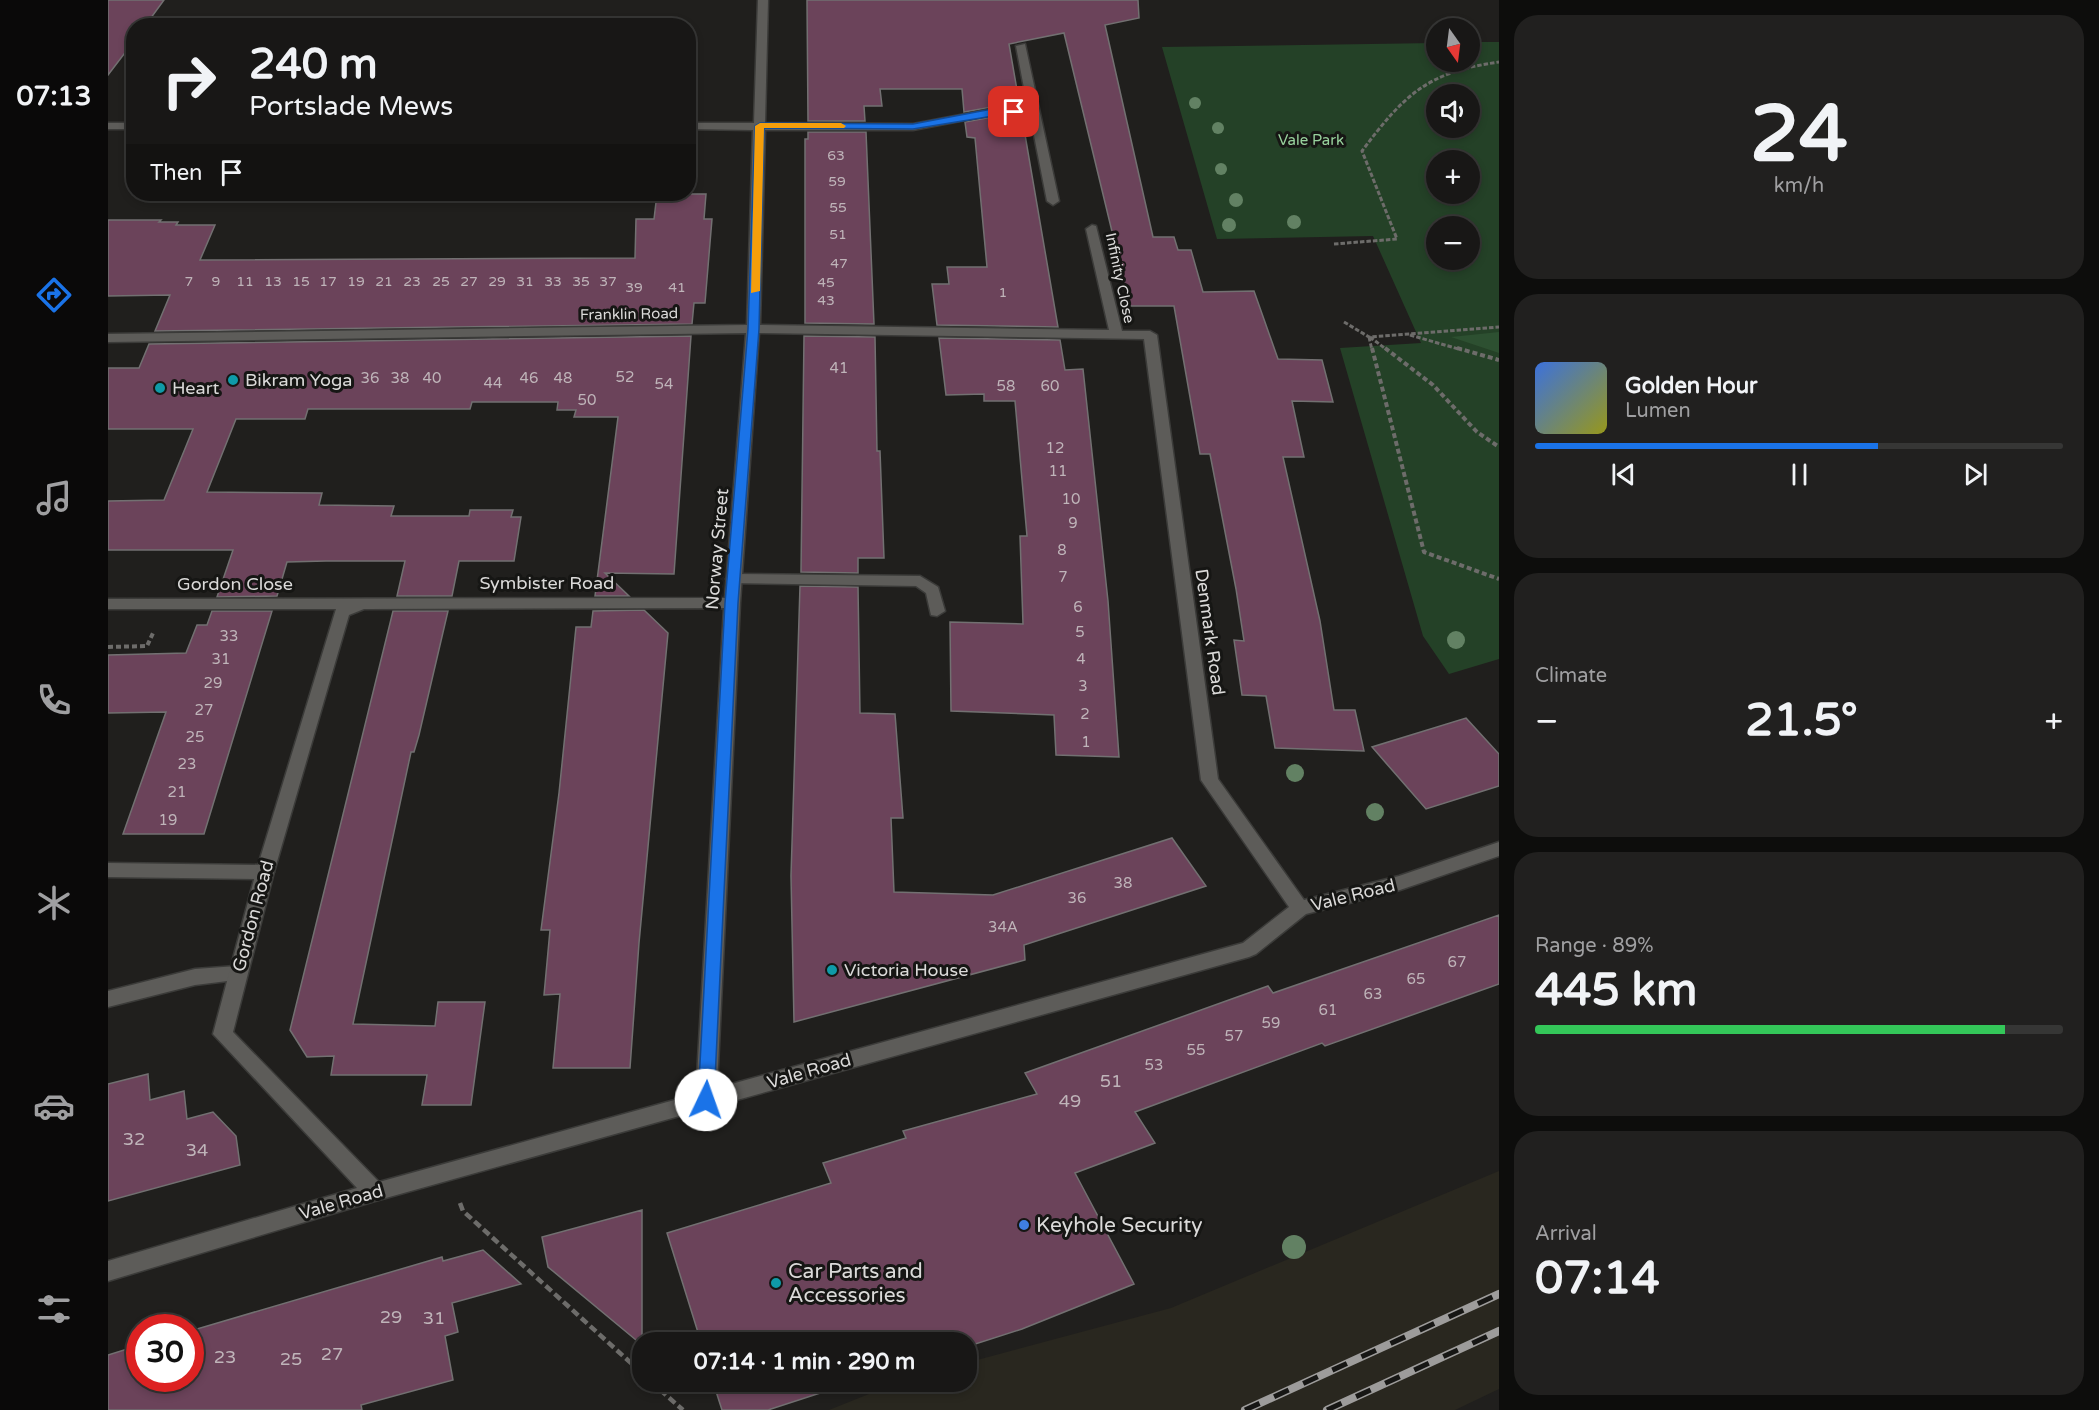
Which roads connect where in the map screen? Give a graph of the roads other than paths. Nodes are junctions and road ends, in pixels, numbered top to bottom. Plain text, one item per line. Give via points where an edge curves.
1 (763, 0) edge
2 (1021, 46) dead end
3 (1035, 112) junction
4 (108, 126) edge
5 (126, 126) edge
6 (696, 126) edge
7 (760, 126) junction
8 (1053, 201) dead end
9 (1092, 229) dead end
10 (753, 329) junction
11 (1116, 334) junction
12 (1149, 335) joint
13 (108, 338) edge
14 (734, 579) junction
15 (363, 603) junction
16 (732, 603) junction
17 (108, 604) edge
18 (937, 611) dead end
19 (1499, 849) edge
20 (108, 870) edge
21 (265, 872) junction
22 (1300, 908) junction
23 (237, 974) junction
24 (108, 999) edge
25 (706, 1100) junction
26 (375, 1191) junction
27 (108, 1271) edge

1 - 7 street, Norway Street
2 - 3 street
3 - 7 street via 992,112 913,127
3 - 8 street
4 - 5 street
6 - 7 street
7 - 10 street, Norway Street
9 - 11 street, Infinity Close
10 - 11 street, Franklin Road
10 - 13 street, Franklin Road
10 - 14 street, Norway Street
11 - 12 street, Franklin Road
12 - 22 street, Denmark Road via 1210,780
14 - 16 street, Norway Street
14 - 18 street via 920,581 933,591
15 - 16 street, Symbister Road
15 - 17 street, Gordon Close
15 - 21 street, Gordon Road via 342,612 339,620
16 - 25 street, Norway Street
19 - 22 street, Vale Road via 1400,883
20 - 21 street
21 - 23 street, Gordon Road
22 - 25 street, Vale Road via 1249,949
23 - 24 street via 195,977
23 - 26 street, Gordon Road via 223,1034
25 - 26 street, Vale Road
26 - 27 street, Vale Road

